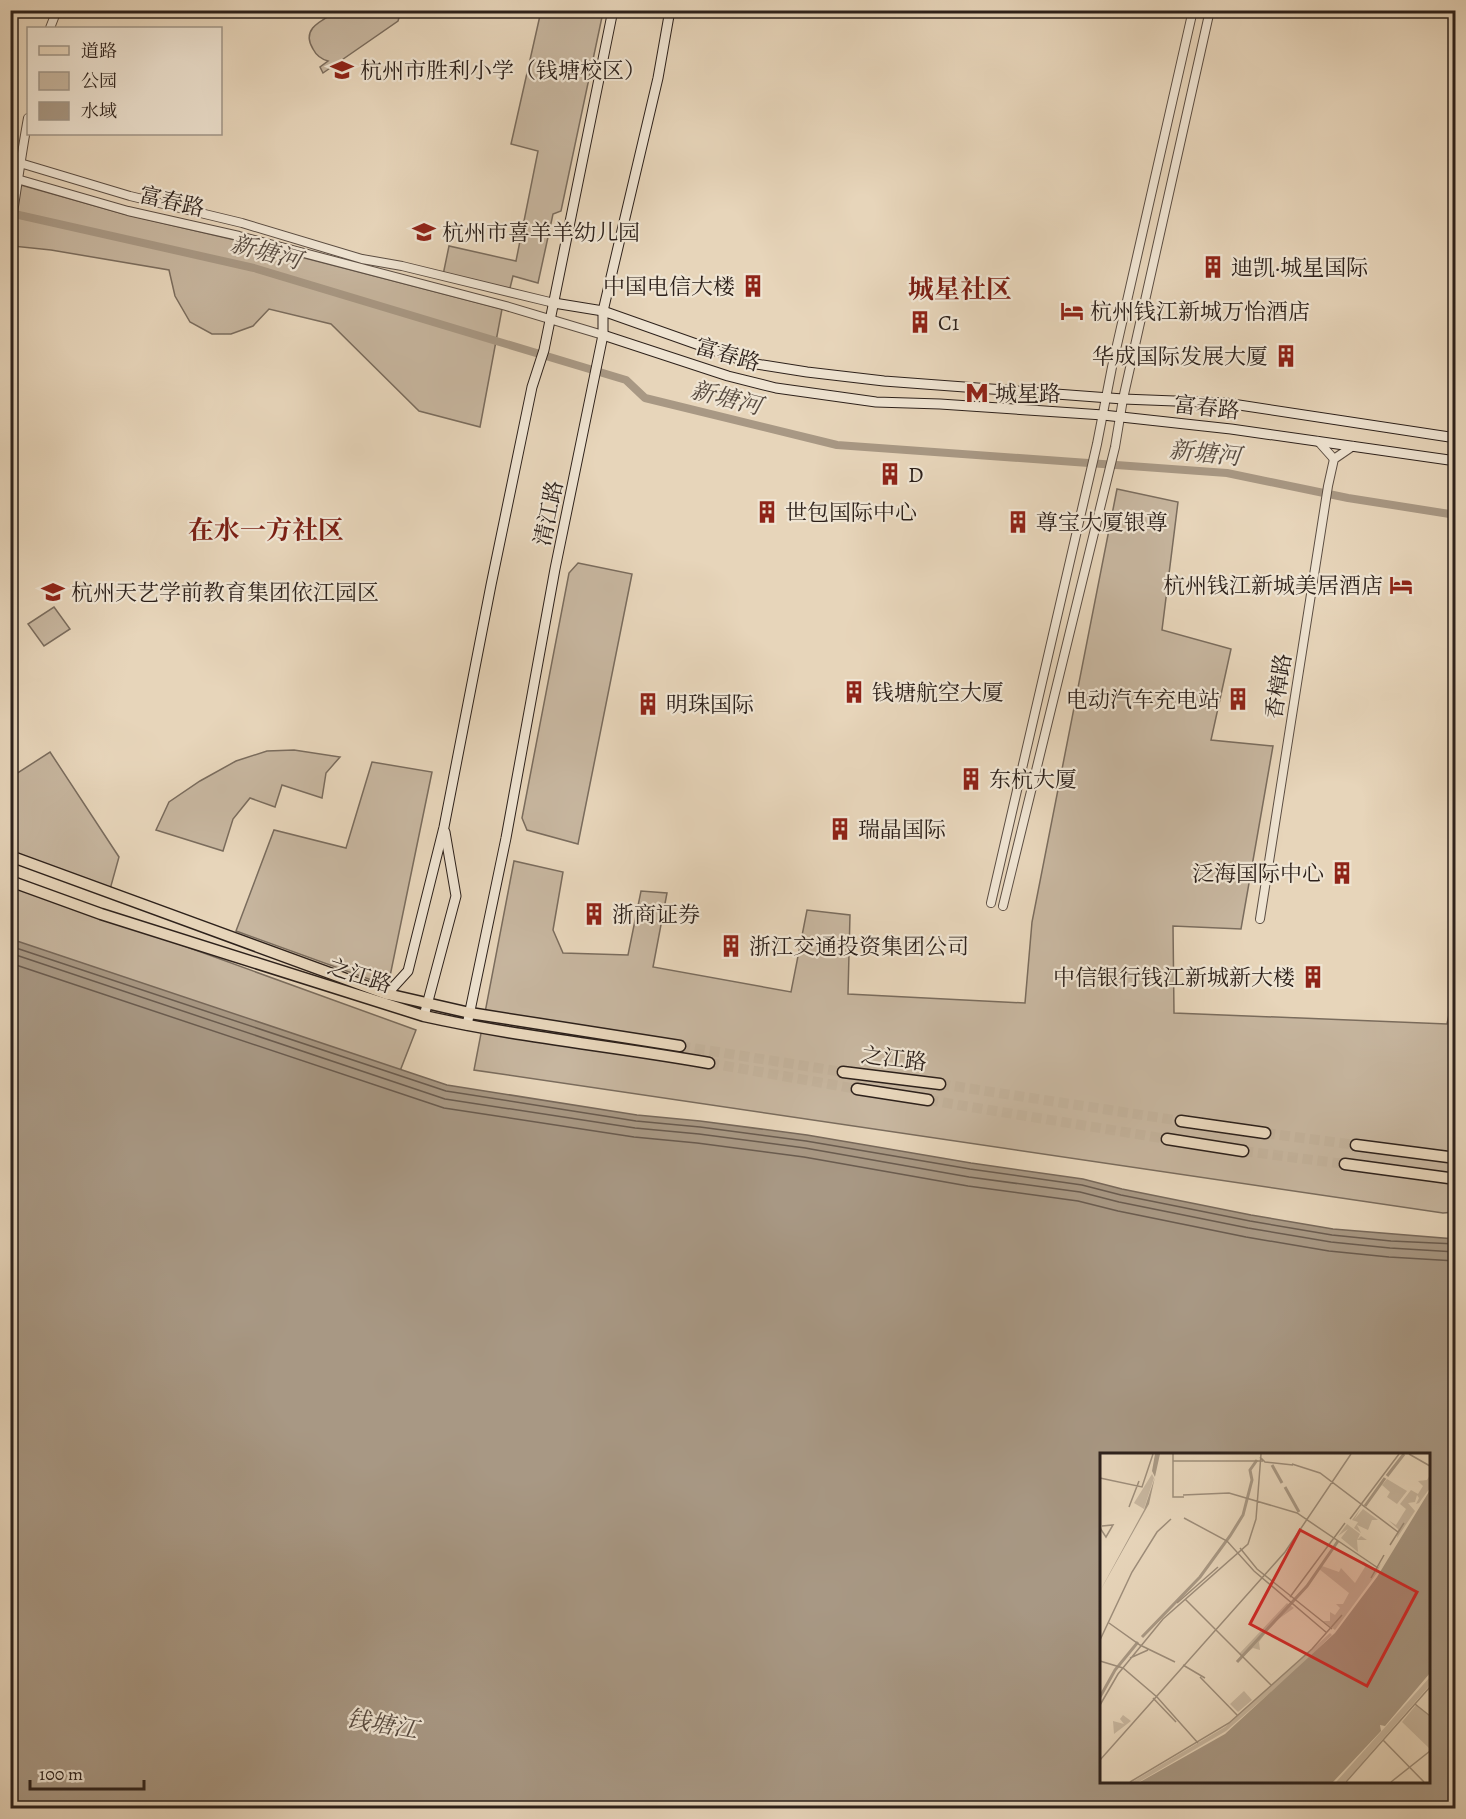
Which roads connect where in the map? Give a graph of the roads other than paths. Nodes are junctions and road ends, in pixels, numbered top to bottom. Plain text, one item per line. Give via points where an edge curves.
1 (57, 10) edge
2 (613, 10) edge
3 (670, 10) edge
4 (1193, 10) edge
5 (1210, 10) edge
6 (50, 27) edge
7 (27, 121) edge
8 (15, 161) edge
9 (15, 178) edge
10 (10, 232) edge
11 (554, 303) junction
12 (603, 311) junction
13 (550, 319) junction
14 (603, 334) junction
15 (1106, 397) junction
16 (1123, 399) junction
17 (1103, 416) junction
18 (1119, 418) junction
19 (1455, 438) edge
20 (1318, 441) junction
21 (1353, 446) junction
22 (1334, 459) junction
23 (1455, 461) edge
24 (444, 826) junction
25 (10, 856) edge
26 (10, 882) edge
27 (992, 903) dead end
28 (1003, 906) dead end
29 (1260, 919) dead end
30 (387, 994) junction
31 (427, 1004) junction
32 (470, 1013) junction
33 (424, 1016) junction
34 (467, 1025) junction
35 (680, 1046) tunnel mouth
36 (709, 1063) tunnel mouth
37 (843, 1072) tunnel mouth
38 (940, 1084) tunnel mouth
39 (857, 1089) tunnel mouth
40 (928, 1100) tunnel mouth
41 (1181, 1121) tunnel mouth
42 (1265, 1133) tunnel mouth
43 (1167, 1139) tunnel mouth
44 (1356, 1146) tunnel mouth
45 (1243, 1151) tunnel mouth
46 (1455, 1158) edge
47 (1345, 1164) tunnel mouth
48 (1455, 1179) edge

1 - 6 street
2 - 11 main road, 清江路
3 - 12 main road, 清江路 via 658,78
4 - 15 street
5 - 16 street
7 - 8 street
8 - 9 street
8 - 11 street, 富春路 via 362,259
9 - 10 street
9 - 13 street, 富春路 via 128,211 239,236
11 - 12 main road, 富春路
11 - 13 main road, 清江路
12 - 14 main road, 清江路
12 - 15 main road, 富春路 via 750,363 884,381
13 - 14 street, 富春路
13 - 24 main road, 清江路 via 532,387
14 - 17 main road, 富春路 via 776,388 876,402
14 - 32 main road, 清江路
15 - 16 main road, 富春路
15 - 17 street
16 - 18 street
16 - 19 main road, 富春路 via 1226,403
17 - 18 main road, 富春路
17 - 27 street
18 - 20 main road, 富春路
18 - 28 street
20 - 21 main road, 富春路
20 - 22 street
21 - 22 street
21 - 23 main road, 富春路
22 - 29 street, 香樟路
24 - 30 main road, 清江路 via 408,971
24 - 31 main road via 456,896
25 - 30 main road, 之江路
26 - 33 main road, 之江路
30 - 31 main road, 之江路
31 - 32 main road, 之江路
31 - 33 main road
32 - 34 main road, 清江路
32 - 35 main road, 之江路
33 - 34 main road, 之江路
34 - 36 main road, 之江路
37 - 38 main road, 之江路
39 - 40 main road, 之江路
41 - 42 main road
43 - 45 main road
44 - 46 main road
47 - 48 main road

